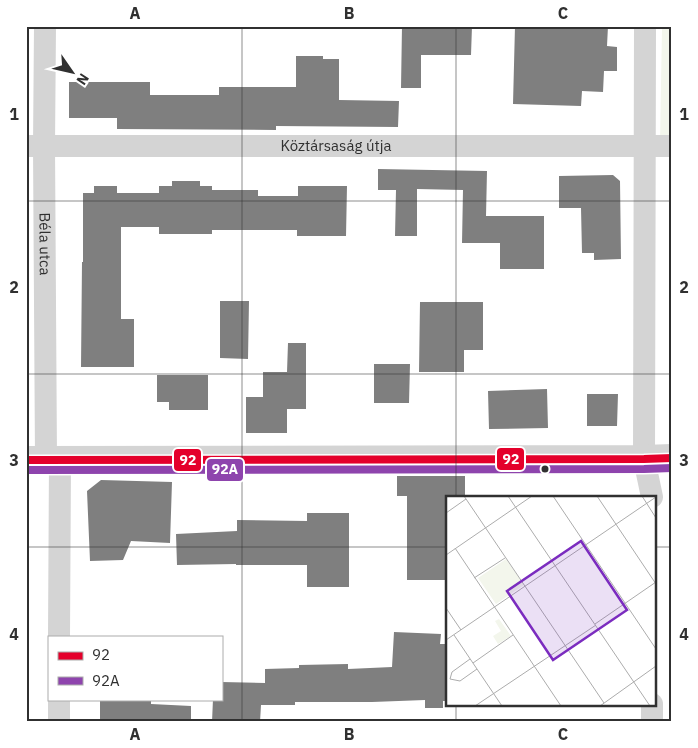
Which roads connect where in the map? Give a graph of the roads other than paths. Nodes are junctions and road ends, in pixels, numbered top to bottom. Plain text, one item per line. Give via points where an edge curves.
1 (45, 26) edge
2 (645, 26) edge
3 (35, 146) edge
4 (645, 146) junction
5 (672, 146) edge
6 (672, 458) edge
7 (44, 460) edge
8 (644, 460) junction
9 (652, 496) edge
10 (59, 636) edge
11 (59, 700) edge
12 (652, 706) edge
13 (59, 722) edge
14 (652, 722) edge

1 - 3 street, Béla utca
2 - 4 street
3 - 4 street, Köztársaság útja
3 - 7 street, Béla utca
4 - 5 street, Köztársaság útja
4 - 8 street
6 - 8 street
7 - 8 street
7 - 10 street, Béla utca
8 - 9 street
11 - 13 street
12 - 14 street

